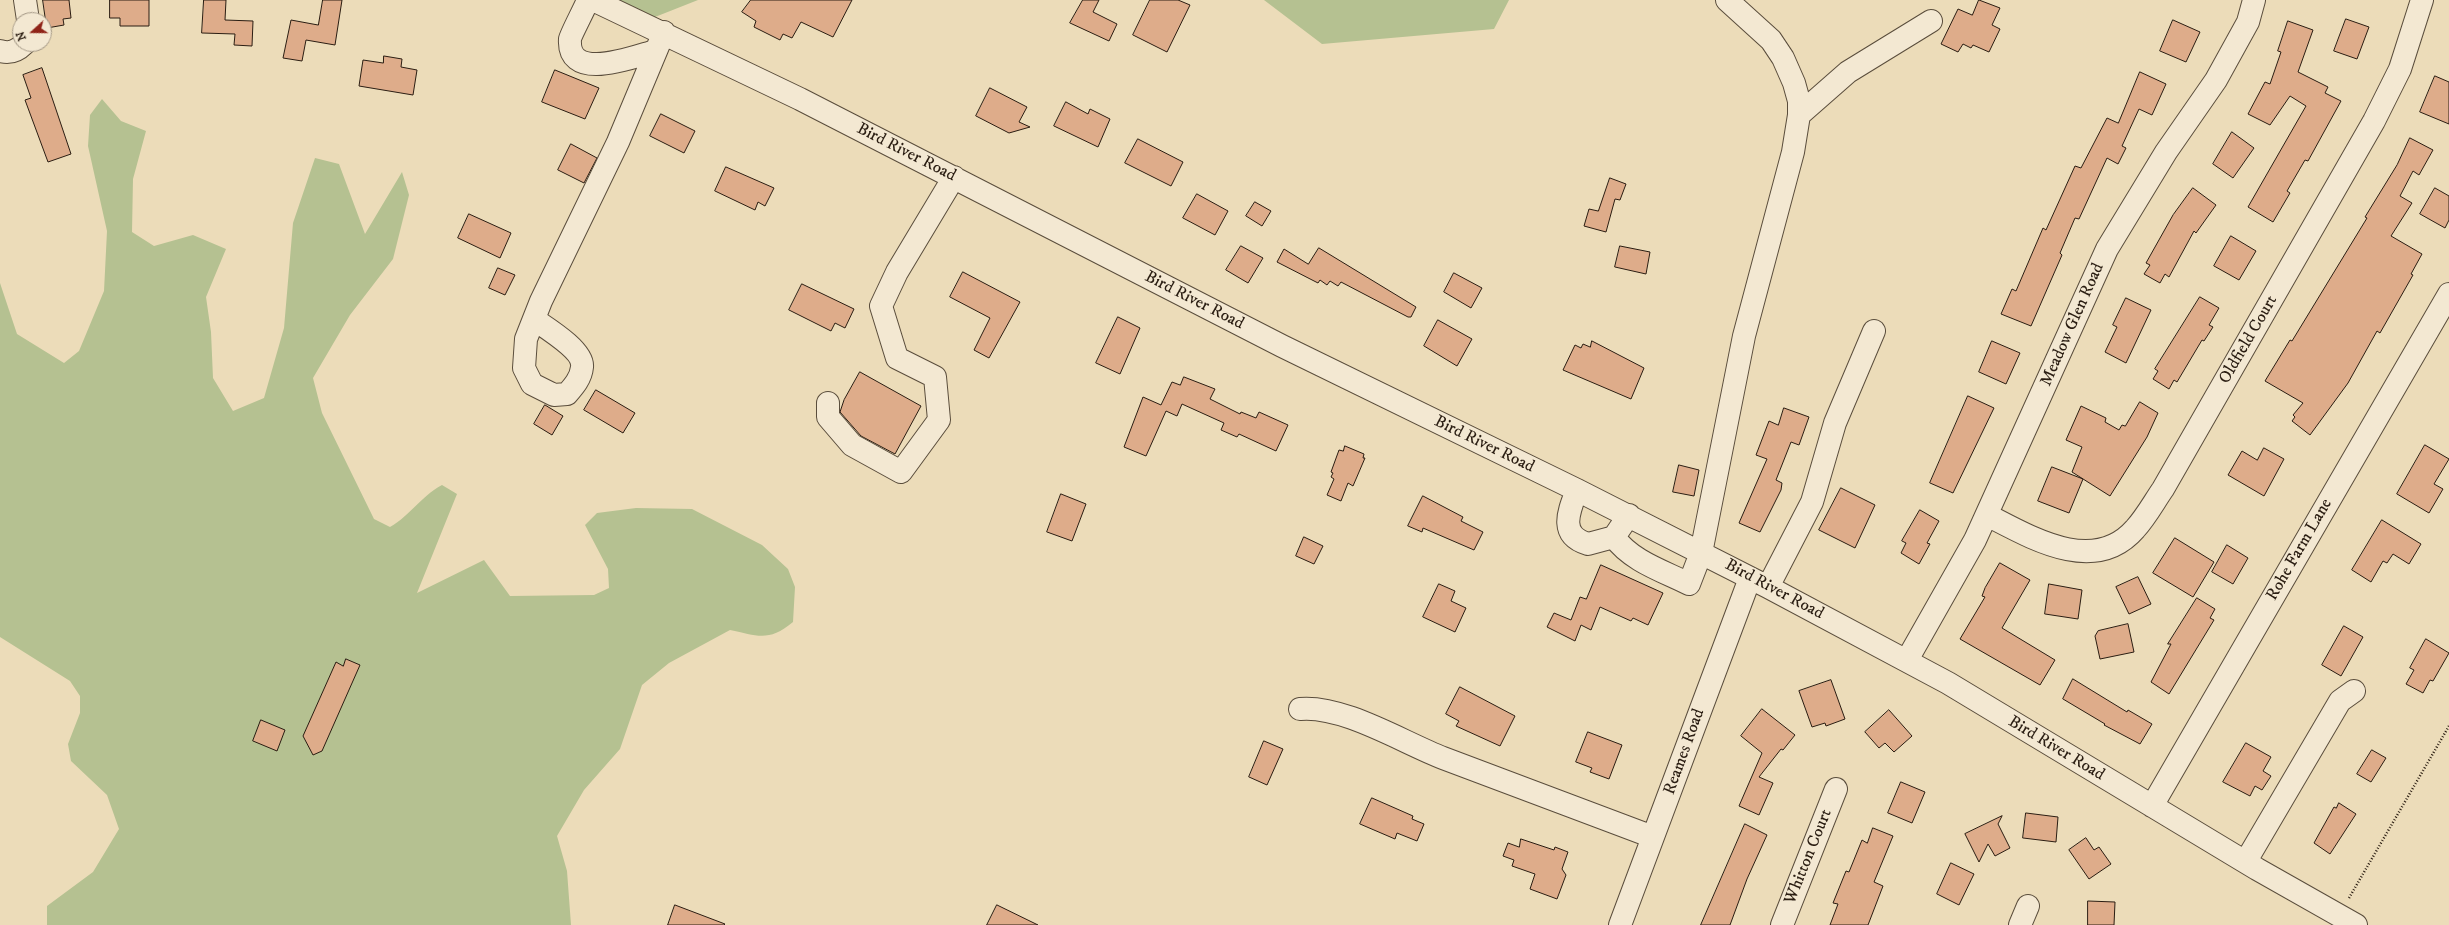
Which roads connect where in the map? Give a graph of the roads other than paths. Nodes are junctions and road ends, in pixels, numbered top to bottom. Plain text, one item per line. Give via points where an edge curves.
1 (25, 0) edge
2 (588, 0) edge
3 (593, 0) edge
4 (1727, 0) edge
5 (2254, 0) edge
6 (2422, 0) edge
7 (27, 12) edge
8 (1931, 21) dead end
9 (660, 42) junction
10 (0, 51) edge
11 (12, 52) edge
12 (1799, 115) junction
13 (954, 178) junction
14 (2449, 294) edge
15 (536, 320) dead end
16 (1874, 331) dead end
17 (828, 403) dead end
18 (1578, 490) junction
19 (1629, 515) junction
20 (1987, 516) junction
21 (1614, 537) junction
22 (1701, 553) junction
23 (1759, 583) junction
24 (1907, 660) junction
25 (2354, 691) dead end
26 (1300, 709) dead end
27 (1836, 789) dead end
28 (2152, 806) junction
29 (1654, 837) junction
30 (2246, 862) junction
31 (2347, 920) edge
32 (1620, 925) edge
33 (1782, 925) edge

1 - 7 street
2 - 9 street via 570,38 571,52 578,60 592,66
3 - 9 street, Bird River Road
4 - 12 street via 1771,40 1783,58 1796,89
5 - 20 street, Meadow Glen Road via 2248,22 2232,54 2166,152 2107,248
6 - 20 street, Oldfield Court via 2400,69 2374,121 2163,489 2135,529 2121,541 2104,548 2090,551 2063,550
8 - 12 street via 1848,72
9 - 13 street, Bird River Road
9 - 15 street via 618,142 541,301
10 - 11 street
12 - 22 street via 1793,152 1744,336
13 - 17 street via 897,272 881,306 897,358 935,377 939,420 901,472 852,446 828,417
13 - 18 street, Bird River Road via 1282,346
14 - 28 street, Rohe Farm Lane
16 - 23 street, Reames Road via 1835,423 1812,502
18 - 19 street, Bird River Road
18 - 21 street via 1568,517 1568,527 1573,536 1588,544
19 - 21 street
19 - 22 street, Bird River Road
20 - 24 street, Meadow Glen Road
21 - 22 street via 1630,555 1689,584
22 - 23 street, Bird River Road
23 - 24 street, Bird River Road
23 - 29 street, Reames Road
24 - 28 street, Bird River Road
25 - 30 street via 2337,706
26 - 29 street via 1314,708 1336,713 1442,758
27 - 33 street, Whitton Court
28 - 30 street, Bird River Road
29 - 32 street, Reames Road
30 - 31 street, Bird River Road

